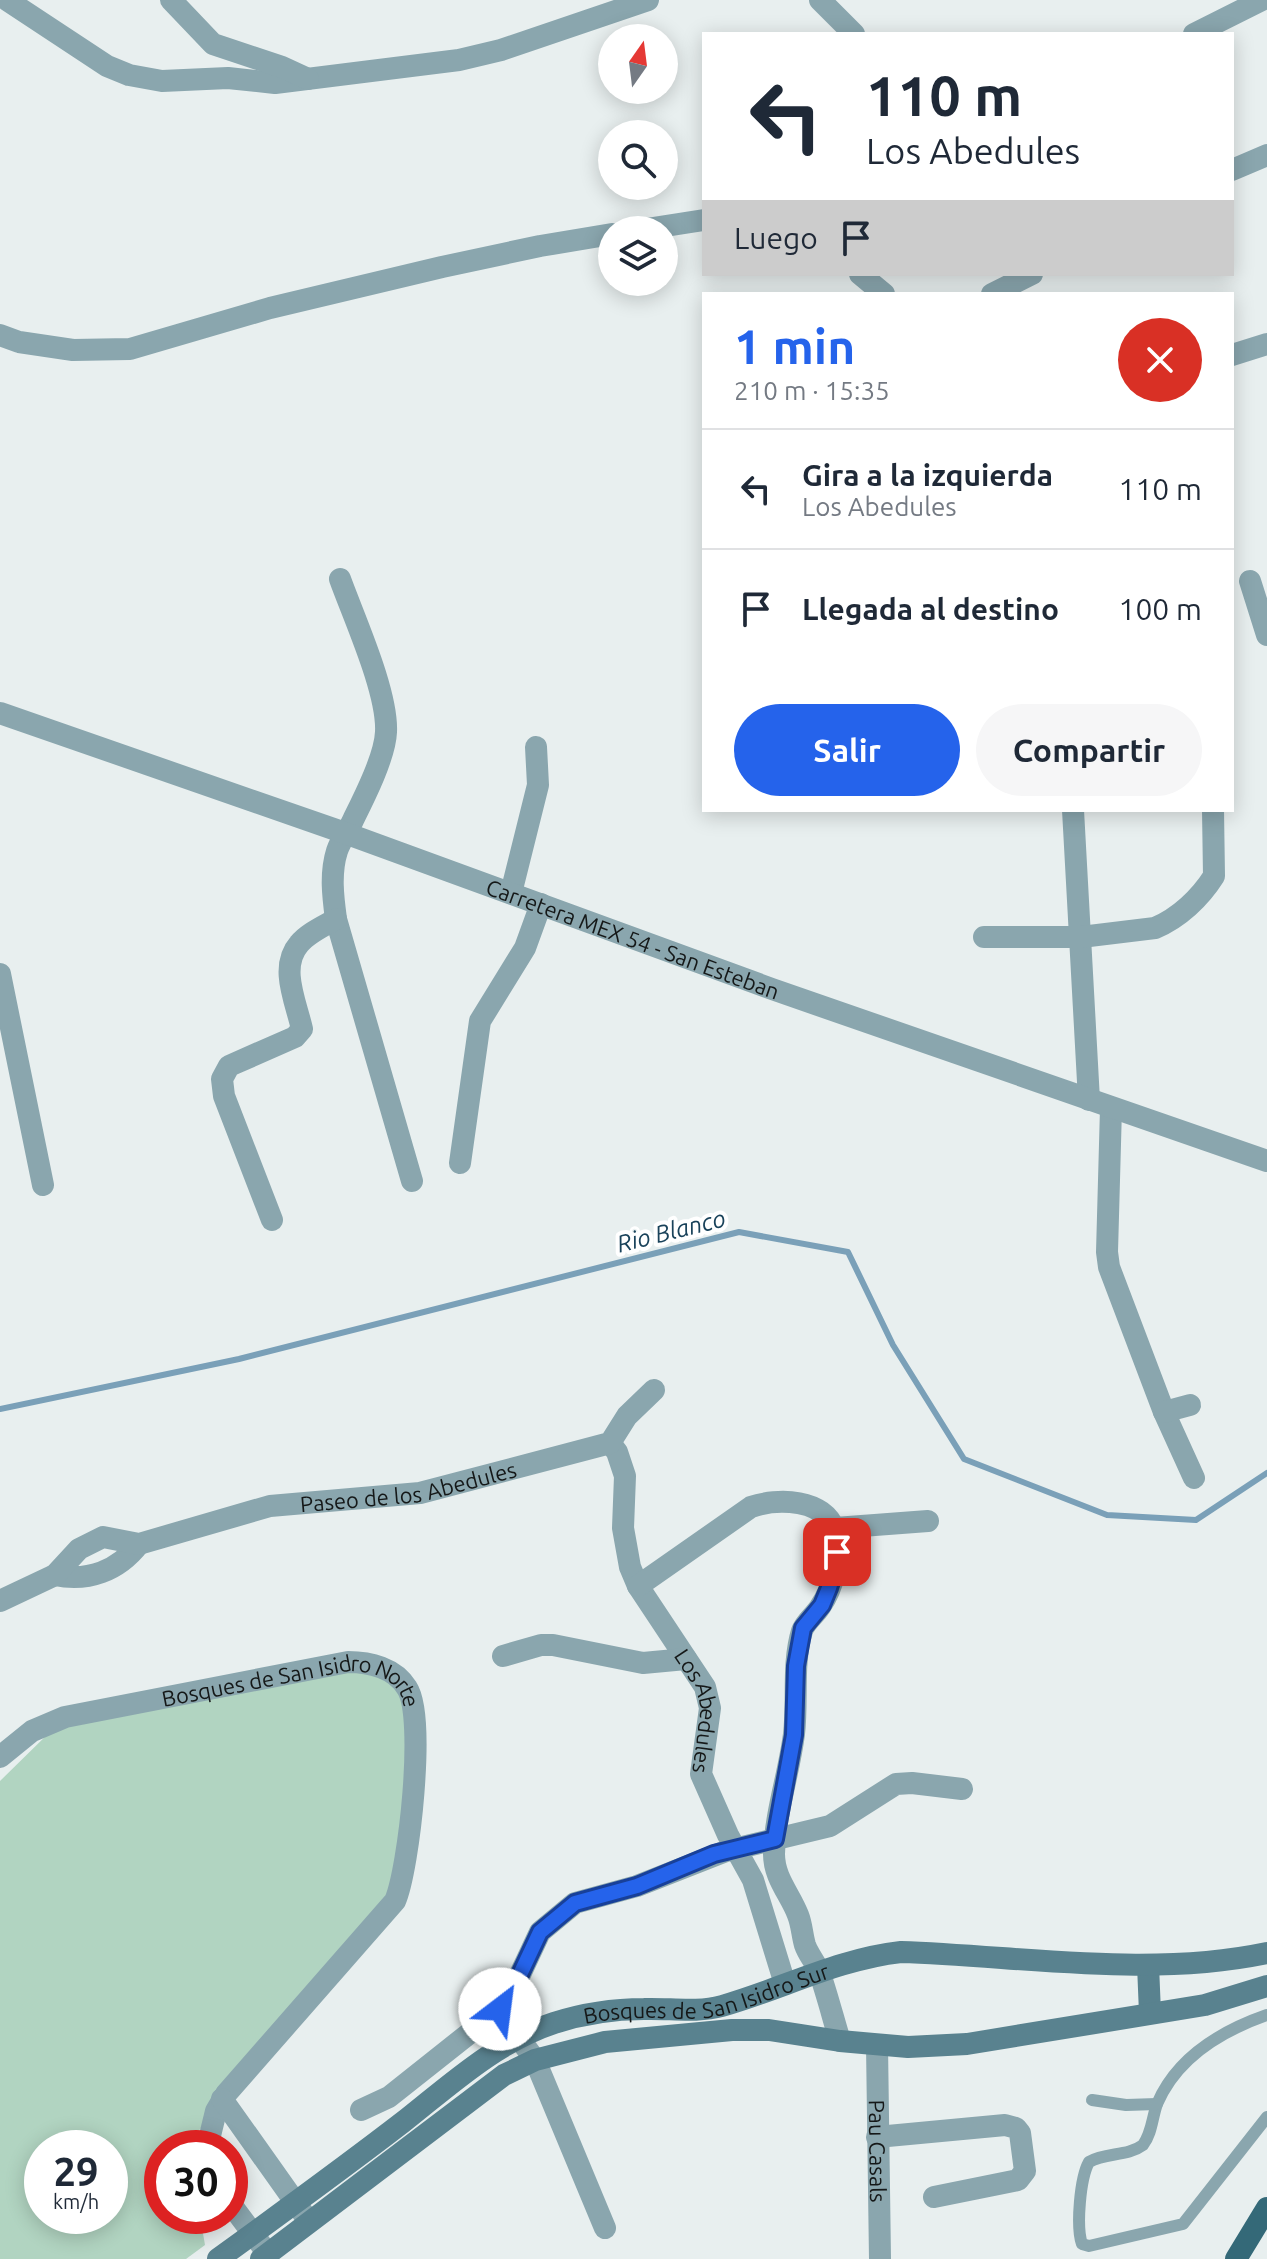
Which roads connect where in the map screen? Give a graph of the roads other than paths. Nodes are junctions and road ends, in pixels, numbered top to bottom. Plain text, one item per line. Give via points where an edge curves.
1 (7, 0) edge
2 (171, 0) edge
3 (648, 0) edge
4 (820, 0) edge
5 (1262, 0) edge
6 (852, 32) edge
7 (1198, 32) edge
8 (308, 79) junction
9 (1267, 155) edge
10 (1234, 169) edge
11 (702, 220) edge
12 (678, 224) edge
13 (598, 236) edge
14 (862, 276) edge
15 (1028, 276) edge
16 (882, 292) edge
17 (996, 292) edge
18 (0, 335) edge
19 (1267, 344) edge
20 (1234, 354) edge
21 (340, 579) dead end
22 (1250, 581) dead end
23 (1267, 635) edge
24 (1, 715) edge
25 (536, 747) dead end
26 (1073, 812) edge
27 (1213, 812) edge
28 (345, 833) junction
29 (511, 893) junction
30 (541, 904) junction
31 (336, 919) junction
32 (984, 937) dead end
33 (1081, 937) junction
34 (0, 974) edge
35 (1100, 1104) junction
36 (1267, 1161) edge
37 (460, 1163) dead end
38 (412, 1181) dead end
39 (43, 1185) dead end
40 (272, 1220) dead end
41 (654, 1390) dead end
42 (1190, 1405) dead end
43 (1164, 1412) junction
44 (610, 1443) junction
45 (1194, 1478) dead end
46 (928, 1521) dead end
47 (835, 1528) junction
48 (139, 1544) junction
49 (55, 1575) junction
50 (638, 1586) junction
51 (0, 1601) edge
52 (503, 1656) dead end
53 (686, 1659) junction
54 (0, 1757) edge
55 (962, 1789) dead end
56 (775, 1839) junction
57 (736, 1848) junction
58 (1267, 1953) edge
59 (1148, 1965) junction
60 (819, 1972) junction
61 (785, 1984) junction
62 (1267, 1986) edge
63 (724, 2005) junction
64 (1150, 2013) junction
65 (1267, 2015) edge
66 (732, 2030) junction
67 (519, 2038) junction
68 (840, 2041) junction
69 (877, 2045) junction
70 (535, 2060) junction
71 (222, 2099) junction
72 (1092, 2100) dead end
73 (1157, 2104) junction
74 (361, 2110) dead end
75 (1267, 2117) edge
76 (406, 2120) junction
77 (211, 2130) edge
78 (877, 2137) junction
79 (418, 2139) junction
80 (934, 2197) dead end
81 (294, 2204) junction
82 (1267, 2208) edge
83 (311, 2223) junction
84 (248, 2227) edge
85 (605, 2228) dead end
86 (253, 2234) junction
87 (264, 2257) edge
88 (218, 2259) edge
89 (880, 2259) edge
90 (1236, 2259) edge

1 - 8 street via 129,75 162,81
2 - 8 street via 213,44
3 - 8 street via 459,60
4 - 6 street
5 - 7 street
9 - 10 street
11 - 12 street
13 - 18 street via 270,308 130,349 73,350
14 - 16 street
15 - 17 street
19 - 20 street
21 - 28 street via 376,680 386,733
22 - 23 street
24 - 28 street, Carretera MEX 54 - San Esteban
25 - 29 street via 538,785
26 - 33 street
27 - 33 street via 1214,876 1193,901 1155,928
28 - 29 street, Carretera MEX 54 - San Esteban
28 - 31 street via 333,874
29 - 30 street, Carretera MEX 54 - San Esteban
30 - 35 street, Carretera MEX 54 - San Esteban
30 - 37 street via 525,948 480,1021
31 - 38 street
31 - 40 street via 300,942 289,959 302,1029 229,1066 222,1079
32 - 33 street
33 - 35 street
34 - 39 street
35 - 36 street, Carretera MEX 54 - San Esteban
35 - 43 street via 1109,1267
41 - 44 street via 627,1416
42 - 43 street
43 - 45 street
44 - 48 street, Paseo de los Abedules via 420,1493 270,1506
44 - 50 street, Los Abedules via 625,1476 623,1542
46 - 47 street
47 - 50 street via 815,1509 766,1502 751,1507
47 - 56 street via 833,1578 822,1605 803,1628 798,1653 794,1735
48 - 49 street, Paseo de los Abedules via 107,1571 76,1578
48 - 49 street, Paseo de los Abedules via 97,1539
49 - 51 street, Paseo de los Abedules
50 - 53 street, Los Abedules
52 - 53 street via 553,1645 643,1663
53 - 57 street, Los Abedules via 705,1687 710,1708 701,1774
54 - 71 street, Bosques de San Isidro Norte via 32,1731 65,1717 295,1671 360,1662 391,1672 407,1687 416,1739 406,1862 395,1901
55 - 56 street via 896,1784 830,1826
56 - 57 street
56 - 60 street via 777,1875
57 - 61 street, Los Abedules via 753,1880
57 - 74 street via 565,1910 540,1932 500,2009 389,2097
58 - 59 main road, Bosques de San Isidro Sur
59 - 60 main road, Bosques de San Isidro Sur via 901,1952
59 - 64 main road
60 - 61 main road, Bosques de San Isidro Sur
60 - 68 street
61 - 63 main road, Bosques de San Isidro Sur
62 - 64 main road, Bosques de San Isidro Sur via 1205,2005
63 - 66 main road
63 - 67 main road, Bosques de San Isidro Sur via 697,2011 596,2014
64 - 69 main road, Bosques de San Isidro Sur via 967,2044
65 - 73 lane via 1241,2024 1191,2056
66 - 68 main road, Bosques de San Isidro Sur
66 - 70 main road, Bosques de San Isidro Sur via 605,2042
67 - 70 street
67 - 76 main road, Bosques de San Isidro Sur
68 - 69 main road, Bosques de San Isidro Sur
69 - 78 street, Pau Casals
70 - 79 main road, Bosques de San Isidro Sur via 504,2075
70 - 85 street
71 - 77 street, Bosques de San Isidro Norte
71 - 81 street
72 - 73 lane
73 - 75 lane via 1143,2145 1093,2159 1086,2166 1079,2235 1085,2246 1183,2224
76 - 79 main road
76 - 81 main road, Bosques de San Isidro Sur
78 - 80 street via 1005,2125 1020,2133 1025,2171 1018,2180
78 - 89 street, Pau Casals
79 - 83 main road, Bosques de San Isidro Sur
81 - 83 street
81 - 86 main road, Bosques de San Isidro Sur
82 - 90 main road
83 - 87 main road, Bosques de San Isidro Sur
84 - 86 street
86 - 87 street
86 - 88 main road, Bosques de San Isidro Sur

